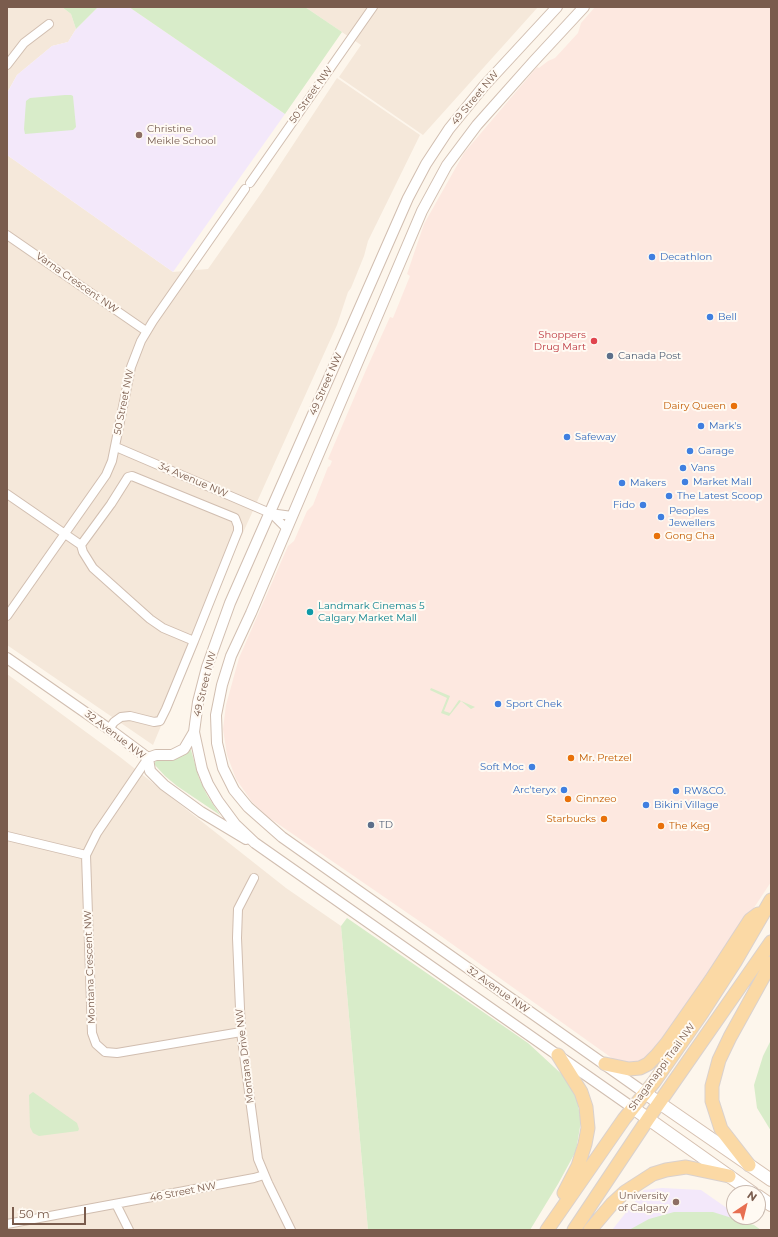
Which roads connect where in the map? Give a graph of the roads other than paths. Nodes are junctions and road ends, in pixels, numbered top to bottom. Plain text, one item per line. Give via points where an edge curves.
1 (373, 7) edge
2 (557, 7) edge
3 (584, 7) edge
4 (49, 24) dead end
5 (7, 65) edge
6 (7, 235) edge
7 (146, 332) junction
8 (116, 447) junction
9 (7, 494) edge
10 (270, 513) junction
11 (292, 516) junction
12 (286, 528) junction
13 (65, 533) junction
14 (81, 545) junction
15 (7, 616) edge
16 (194, 641) junction
17 (7, 658) edge
18 (109, 729) junction
19 (194, 732) junction
20 (148, 758) junction
21 (234, 790) joint
22 (218, 801) joint
23 (7, 836) edge
24 (255, 843) junction
25 (86, 855) junction
26 (254, 878) dead end
27 (768, 905) edge
28 (771, 942) edge
29 (771, 963) edge
30 (241, 1032) junction
31 (558, 1055) junction
32 (605, 1064) junction
33 (645, 1093) junction
34 (660, 1102) junction
35 (633, 1108) junction
36 (648, 1119) junction
37 (749, 1165) junction
38 (264, 1175) junction
39 (729, 1176) junction
40 (771, 1180) edge
41 (742, 1185) edge
42 (116, 1204) junction
43 (7, 1224) edge
44 (129, 1230) edge
45 (291, 1230) edge
46 (540, 1230) edge
47 (547, 1230) edge
48 (574, 1230) edge
49 (590, 1230) edge

1 - 7 street, 50 Street NW
2 - 10 street, 49 Street NW via 484,86 449,129 426,164 408,198
3 - 11 street, 49 Street NW via 477,125 444,170 422,211
4 - 5 street via 24,43
6 - 7 street, Varna Crescent NW
7 - 8 street, 50 Street NW via 131,367
8 - 10 street, 34 Avenue NW
8 - 13 street, 50 Street NW via 106,475
9 - 13 street
10 - 11 street, 34 Avenue NW
10 - 12 street, 34 Avenue NW
10 - 19 street, 49 Street NW via 230,603 207,667
11 - 12 street, 49 Street NW
12 - 21 street, 49 Street NW via 231,656 216,715 217,743 223,768
13 - 14 street
13 - 15 street, 50 Street NW
14 - 16 street via 93,568 142,614 163,628
14 - 16 street via 128,477 132,476 235,518 238,531
16 - 18 street via 160,721 121,717
17 - 18 street, 32 Avenue NW
18 - 20 street, 32 Avenue NW
19 - 20 street via 184,749 172,755
19 - 22 street, 49 Street NW via 202,768
20 - 24 street, 32 Avenue NW via 150,771 164,785 201,812
20 - 25 street, Montana Crescent NW via 96,833
21 - 32 street, 32 Avenue NW via 248,807 282,837
22 - 24 street, 32 Avenue NW via 235,824
23 - 25 street
24 - 31 street, 32 Avenue NW
25 - 30 street, Montana Crescent NW via 92,1033 96,1044 105,1052 117,1053
26 - 30 street, Montana Drive NW via 238,909
27 - 32 main road via 750,920 667,1043 652,1059 640,1068 629,1069
27 - 33 main road, Shaganappi Trail NW via 735,962
28 - 34 main road, Shaganappi Trail NW
29 - 37 main road via 730,1037 719,1060 712,1086 712,1101 721,1129
30 - 38 street, Montana Drive NW via 258,1159
31 - 35 street, 32 Avenue NW
31 - 46 main road via 581,1092 586,1107 588,1128 578,1166 568,1187
32 - 33 street, 32 Avenue NW
33 - 34 main road, 32 Avenue NW
33 - 35 main road, Shaganappi Trail NW
34 - 36 main road, Shaganappi Trail NW
34 - 37 main road, 32 Avenue NW
35 - 36 main road, 32 Avenue NW
35 - 47 main road, Shaganappi Trail NW
36 - 39 main road, 32 Avenue NW
36 - 48 main road, Shaganappi Trail NW
37 - 40 main road, 32 Avenue NW
38 - 42 street, 46 Street NW
38 - 45 street, Montana Drive NW
39 - 41 main road, 32 Avenue NW
39 - 49 main road via 686,1167 653,1174 625,1192
42 - 43 street, 46 Street NW
42 - 44 street

